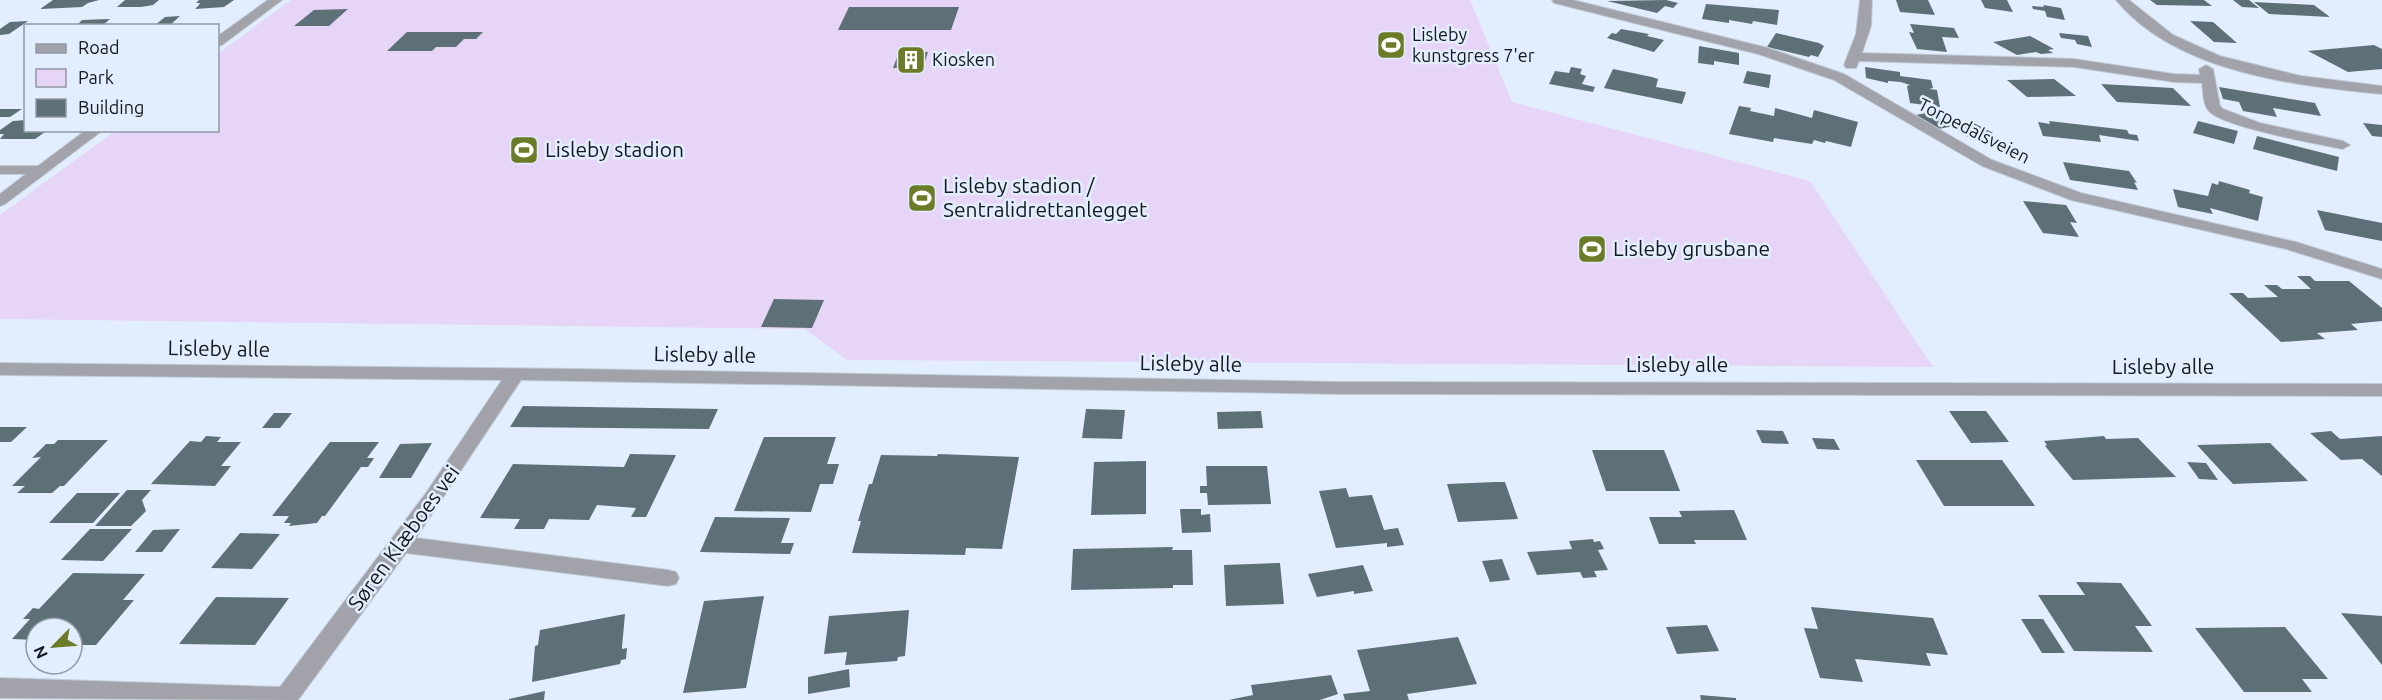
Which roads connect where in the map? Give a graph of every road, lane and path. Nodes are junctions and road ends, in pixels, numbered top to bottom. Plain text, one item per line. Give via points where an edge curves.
1 (276, 0) edge
2 (1558, 0) edge
3 (1866, 0) edge
4 (2122, 0) edge
5 (219, 41) edge
6 (2205, 55) junction
7 (1855, 57) junction
8 (1839, 77) junction
9 (2207, 79) junction
10 (2382, 90) edge
11 (93, 132) edge
12 (2343, 145) dead end
13 (0, 170) edge
14 (42, 170) junction
15 (0, 201) edge
16 (2382, 274) edge
17 (0, 369) edge
18 (515, 375) junction
19 (2382, 390) edge
20 (401, 544) junction
21 (668, 578) dead end
22 (0, 688) edge
23 (287, 698) edge

1 - 5 street
2 - 8 street, Torpedalsveien via 1763,51
3 - 7 street via 1862,41
4 - 6 street via 2168,37
6 - 9 street
6 - 10 street via 2299,79
7 - 8 street via 1849,70
7 - 9 street via 2074,63
8 - 16 street, Torpedalsveien via 1987,163 2030,181 2076,197 2290,245
9 - 12 street via 2213,108 2226,116
11 - 14 street
13 - 14 street
14 - 15 street
17 - 18 street, Lisleby alle
18 - 19 street, Lisleby alle via 1340,388
18 - 20 street, Søren Klæboes vei
20 - 21 street
20 - 23 street, Søren Klæboes vei
22 - 23 street, Søren Klæboes vei

